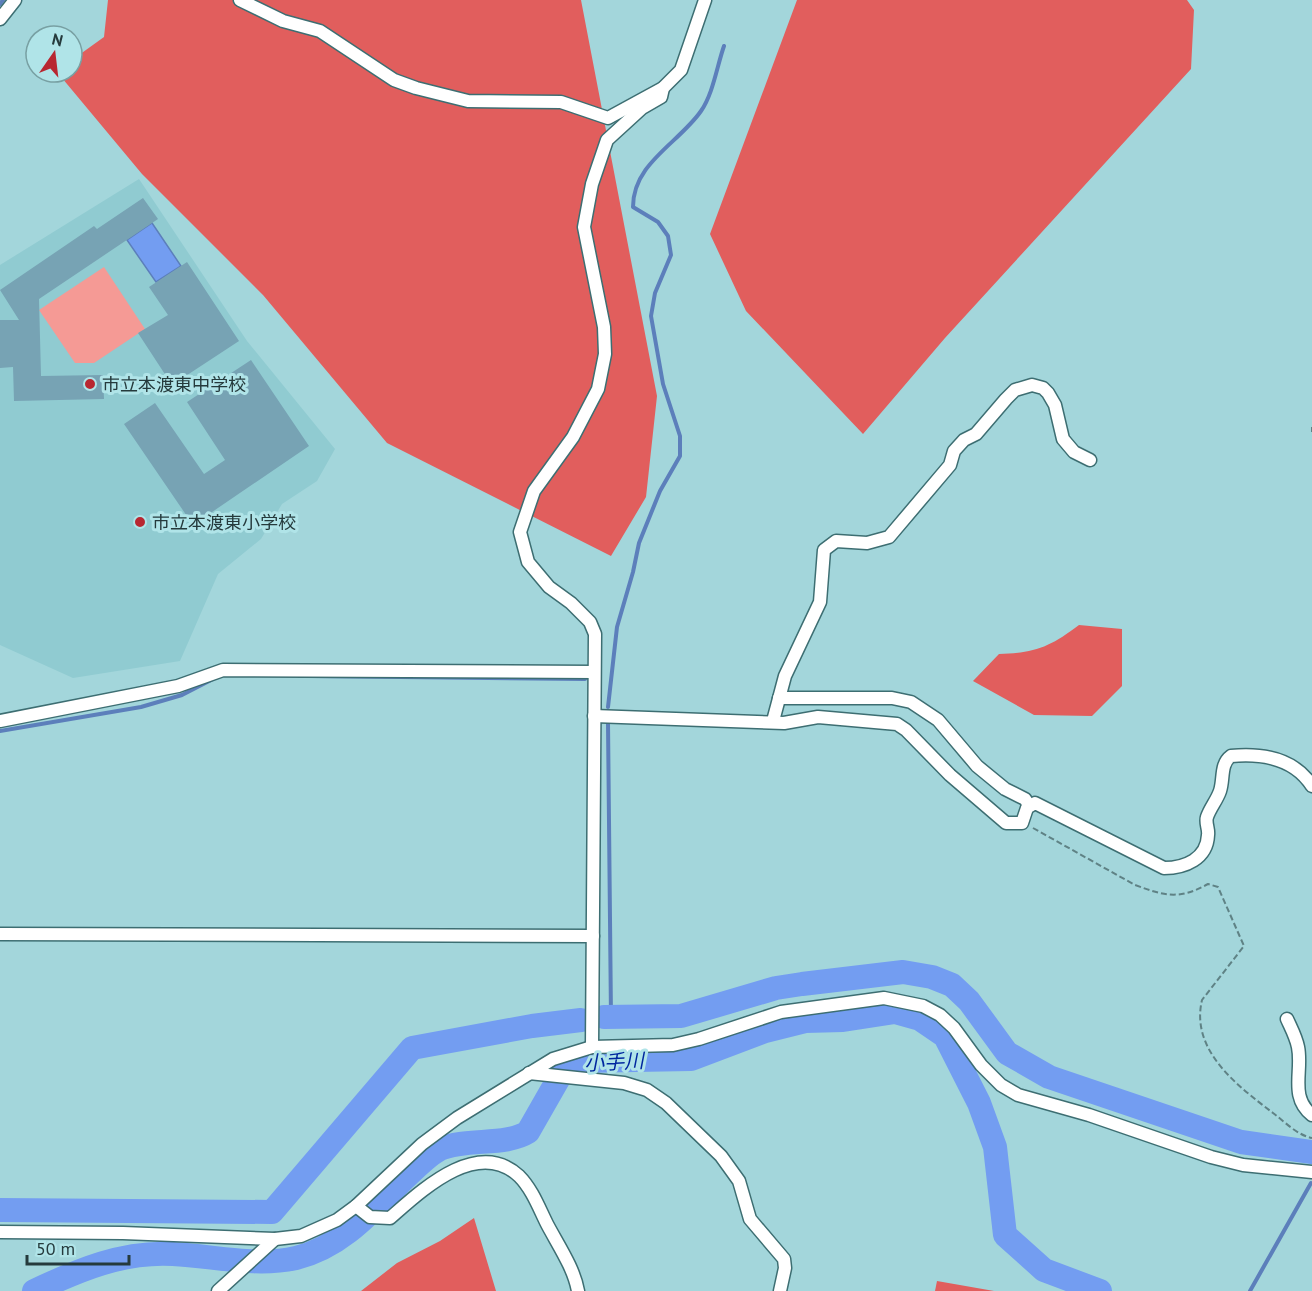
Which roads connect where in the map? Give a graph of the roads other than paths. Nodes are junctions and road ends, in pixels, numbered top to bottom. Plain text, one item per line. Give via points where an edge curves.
1 (15, 0) edge
2 (240, 0) edge
3 (705, 0) edge
4 (0, 19) edge
5 (663, 88) junction
6 (1090, 460) dead end
7 (594, 672) junction
8 (779, 698) junction
9 (594, 716) junction
10 (0, 721) edge
11 (773, 721) junction
12 (1312, 786) edge
13 (1029, 805) junction
14 (0, 934) edge
15 (593, 936) junction
16 (1287, 1019) dead end
17 (592, 1047) junction
18 (529, 1073) junction
19 (1312, 1115) edge
20 (1312, 1172) edge
21 (362, 1212) junction
22 (0, 1232) edge
23 (275, 1239) junction
24 (218, 1291) edge
25 (578, 1291) edge
26 (780, 1291) edge

1 - 4 street
2 - 5 street via 283,21 320,31 394,80 468,101 561,102 608,118
3 - 5 street via 681,70
5 - 7 street via 661,97 642,108 607,140 592,184 584,227 604,327 605,354 597,389 573,437 534,491 520,532 528,562 549,587 590,622 595,634
6 - 8 street via 1074,452 1063,439 1055,405 1043,388 1032,385 1015,390 976,434 954,451 950,465 889,537 867,543 836,541 824,550 820,602 785,676
7 - 9 street
7 - 10 street via 223,670 178,686
8 - 11 street
8 - 13 street via 892,698 911,702 938,720 977,766
9 - 11 street
9 - 15 street
11 - 13 street via 818,717 897,724 1006,823 1022,823
12 - 13 street via 1300,772 1275,758 1231,756 1224,764 1220,789 1207,816 1205,850 1191,863 1178,868 1164,868 1042,806
14 - 15 street
15 - 17 street
16 - 19 street via 1298,1047 1298,1096
17 - 18 street via 553,1059
17 - 20 street via 673,1045 781,1012 884,998 906,1001 940,1016 1000,1085 1018,1095 1211,1157 1244,1165
18 - 21 street via 422,1144
18 - 26 street via 624,1083 647,1090 698,1132 740,1181 750,1219 784,1259
21 - 23 street via 301,1236
21 - 25 street via 390,1218 430,1184 457,1168 476,1164 506,1168 531,1192
22 - 23 street
23 - 24 street

